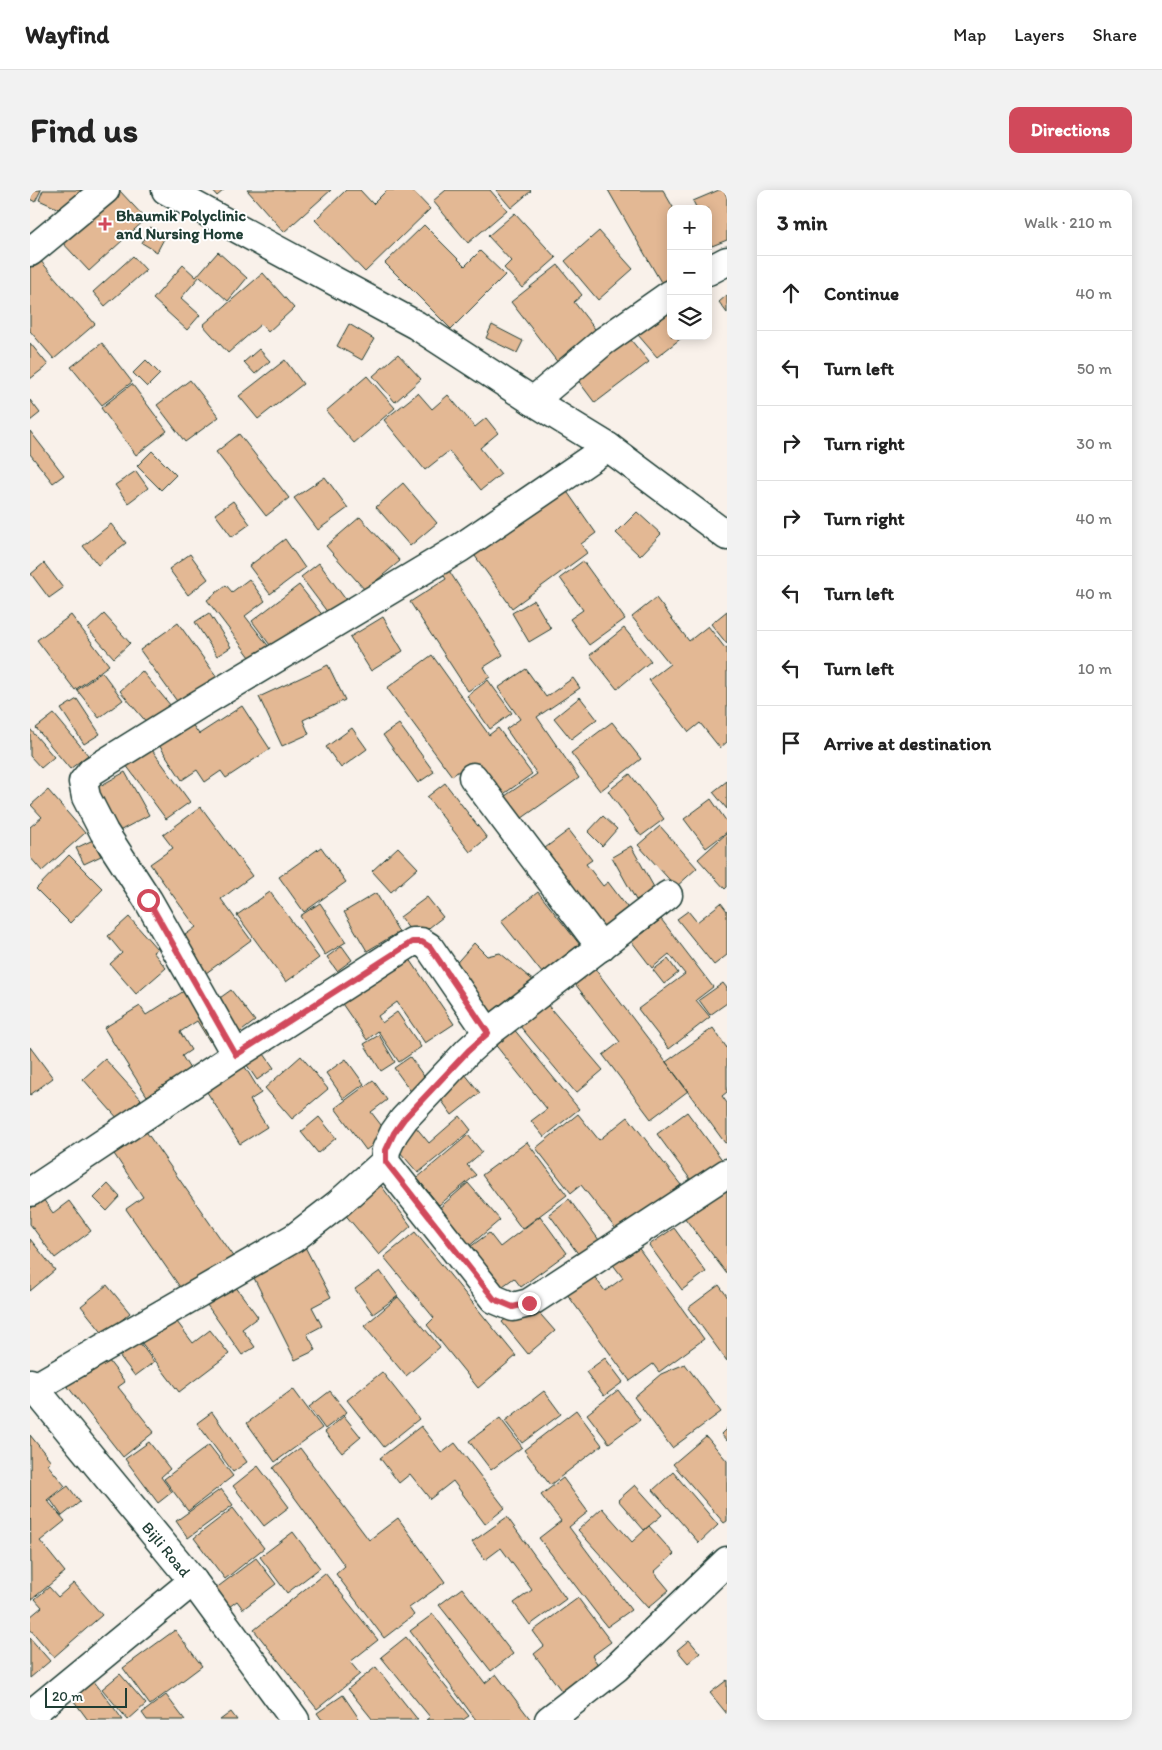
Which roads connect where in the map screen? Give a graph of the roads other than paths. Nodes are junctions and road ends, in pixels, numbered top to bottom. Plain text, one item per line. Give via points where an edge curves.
1 (105, 190) edge
2 (166, 190) edge
3 (30, 252) edge
4 (727, 262) edge
5 (712, 270) edge
6 (670, 295) edge
7 (533, 401) junction
8 (608, 447) junction
9 (727, 536) edge
10 (473, 777) dead end
11 (668, 895) dead end
12 (601, 947) junction
13 (488, 1033) junction
14 (236, 1055) junction
15 (386, 1162) junction
16 (727, 1173) edge
17 (30, 1192) edge
18 (32, 1386) edge
19 (727, 1561) edge
20 (192, 1581) junction
21 (30, 1714) edge
22 (295, 1720) edge
23 (549, 1720) edge

1 - 3 street
2 - 7 street via 416,325
4 - 5 street
6 - 7 street via 604,341
7 - 8 street
8 - 9 street
8 - 14 street via 460,548 92,770 84,782 86,797 104,832 148,900
10 - 12 street
11 - 12 street
12 - 13 street
13 - 14 street via 430,947 422,942 412,942
13 - 15 street via 404,1119 386,1150
14 - 17 street
15 - 16 street via 494,1299 513,1307 529,1303
15 - 18 street via 294,1238
18 - 20 street, Bijli Road
19 - 23 street via 616,1668
20 - 21 street
20 - 22 street, Bijli Road

